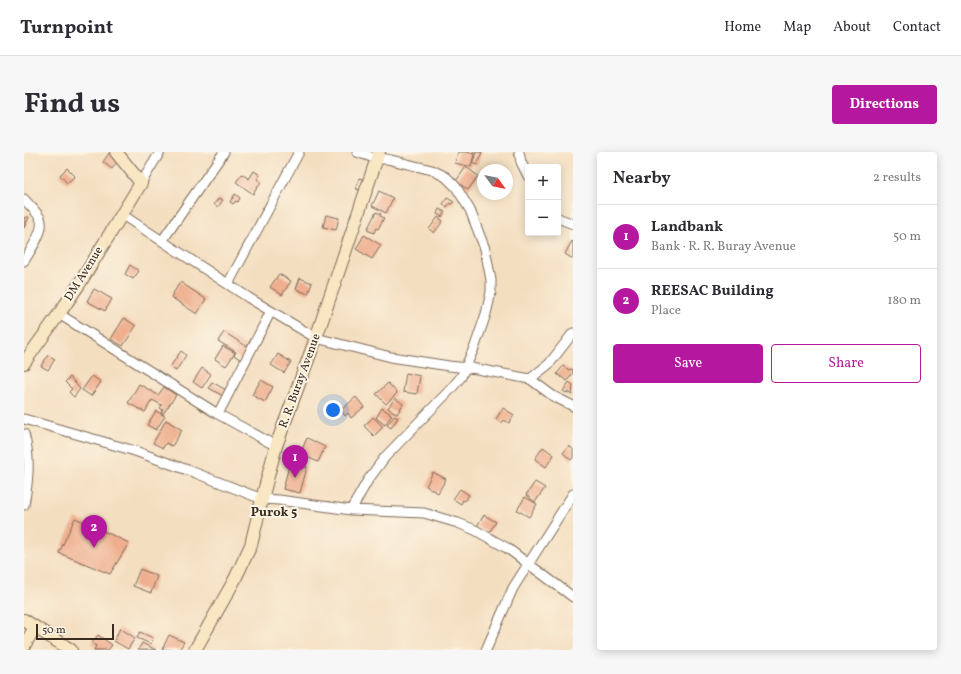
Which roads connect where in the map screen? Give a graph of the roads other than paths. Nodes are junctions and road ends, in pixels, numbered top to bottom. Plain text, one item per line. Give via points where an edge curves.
1 (116, 152) edge
2 (160, 152) edge
3 (224, 152) edge
4 (299, 152) edge
5 (357, 152) edge
6 (519, 152) edge
7 (378, 156) edge
8 (525, 170) edge
9 (141, 183) junction
10 (24, 199) edge
11 (121, 214) junction
12 (561, 219) edge
13 (573, 224) edge
14 (162, 241) junction
15 (24, 261) edge
16 (228, 284) junction
17 (272, 311) junction
18 (59, 314) junction
19 (573, 333) edge
20 (316, 338) junction
21 (24, 363) edge
22 (466, 368) junction
23 (530, 379) junction
24 (573, 406) edge
25 (218, 414) junction
26 (24, 419) edge
27 (24, 434) edge
28 (276, 446) junction
29 (573, 494) edge
30 (262, 499) junction
31 (24, 505) edge
32 (351, 510) junction
33 (528, 563) junction
34 (573, 597) edge
35 (24, 620) edge
36 (35, 627) junction
37 (24, 646) edge
38 (71, 650) edge
39 (195, 650) edge
40 (486, 650) edge

1 - 9 street
2 - 9 street
3 - 14 street
4 - 16 street
5 - 7 street
6 - 8 street
7 - 20 street, R. R. Buray Avenue
7 - 22 street via 442,174 456,187 470,210 485,249 491,292
9 - 11 street, DM Avenue
10 - 15 street via 39,216 42,225
11 - 14 street
11 - 18 street, DM Avenue
12 - 13 street
14 - 16 street
16 - 17 street
17 - 20 street
17 - 25 street
18 - 21 street, DM Avenue
18 - 25 street
19 - 23 street via 549,364
20 - 22 street via 391,357
20 - 28 street, R. R. Buray Avenue
22 - 23 street
22 - 32 street via 450,390 385,457
23 - 24 street via 553,396
25 - 28 street
26 - 30 street via 135,452
27 - 31 street via 28,448
28 - 30 street, R. R. Buray Avenue
29 - 33 street
30 - 32 street
30 - 39 street, R. R. Buray Avenue via 251,545
32 - 33 street via 424,513 446,519 475,530
33 - 34 street
33 - 40 street via 513,588
35 - 36 street
36 - 37 street
36 - 38 street

